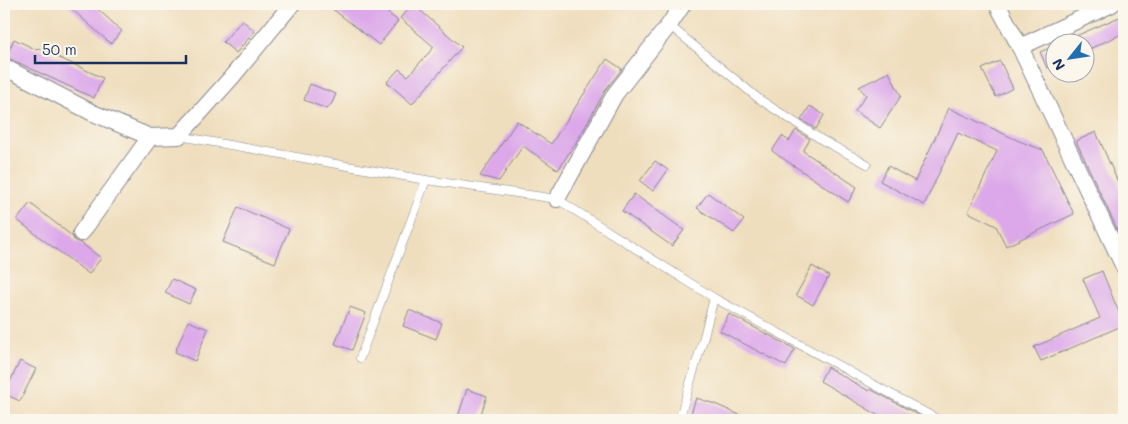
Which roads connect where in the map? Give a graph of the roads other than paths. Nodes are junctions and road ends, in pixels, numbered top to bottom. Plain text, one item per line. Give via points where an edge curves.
1 (292, 4) edge
2 (683, 4) edge
3 (997, 4) edge
4 (1112, 4) edge
5 (669, 26) junction
6 (1020, 47) junction
7 (4, 68) edge
8 (150, 136) junction
9 (179, 136) junction
10 (867, 164) dead end
11 (426, 180) junction
12 (557, 199) junction
13 (81, 233) dead end
14 (1122, 258) edge
15 (714, 298) junction
16 (360, 358) dead end
17 (679, 420) edge
18 (939, 420) edge

1 - 9 street
2 - 5 street
3 - 6 street
4 - 6 street
5 - 10 lane via 759,99 822,140
5 - 12 street via 615,94
6 - 14 street
7 - 8 street via 93,113
8 - 9 street
8 - 13 street
9 - 11 lane
11 - 12 lane
11 - 16 lane
12 - 15 lane
15 - 17 lane
15 - 18 lane

